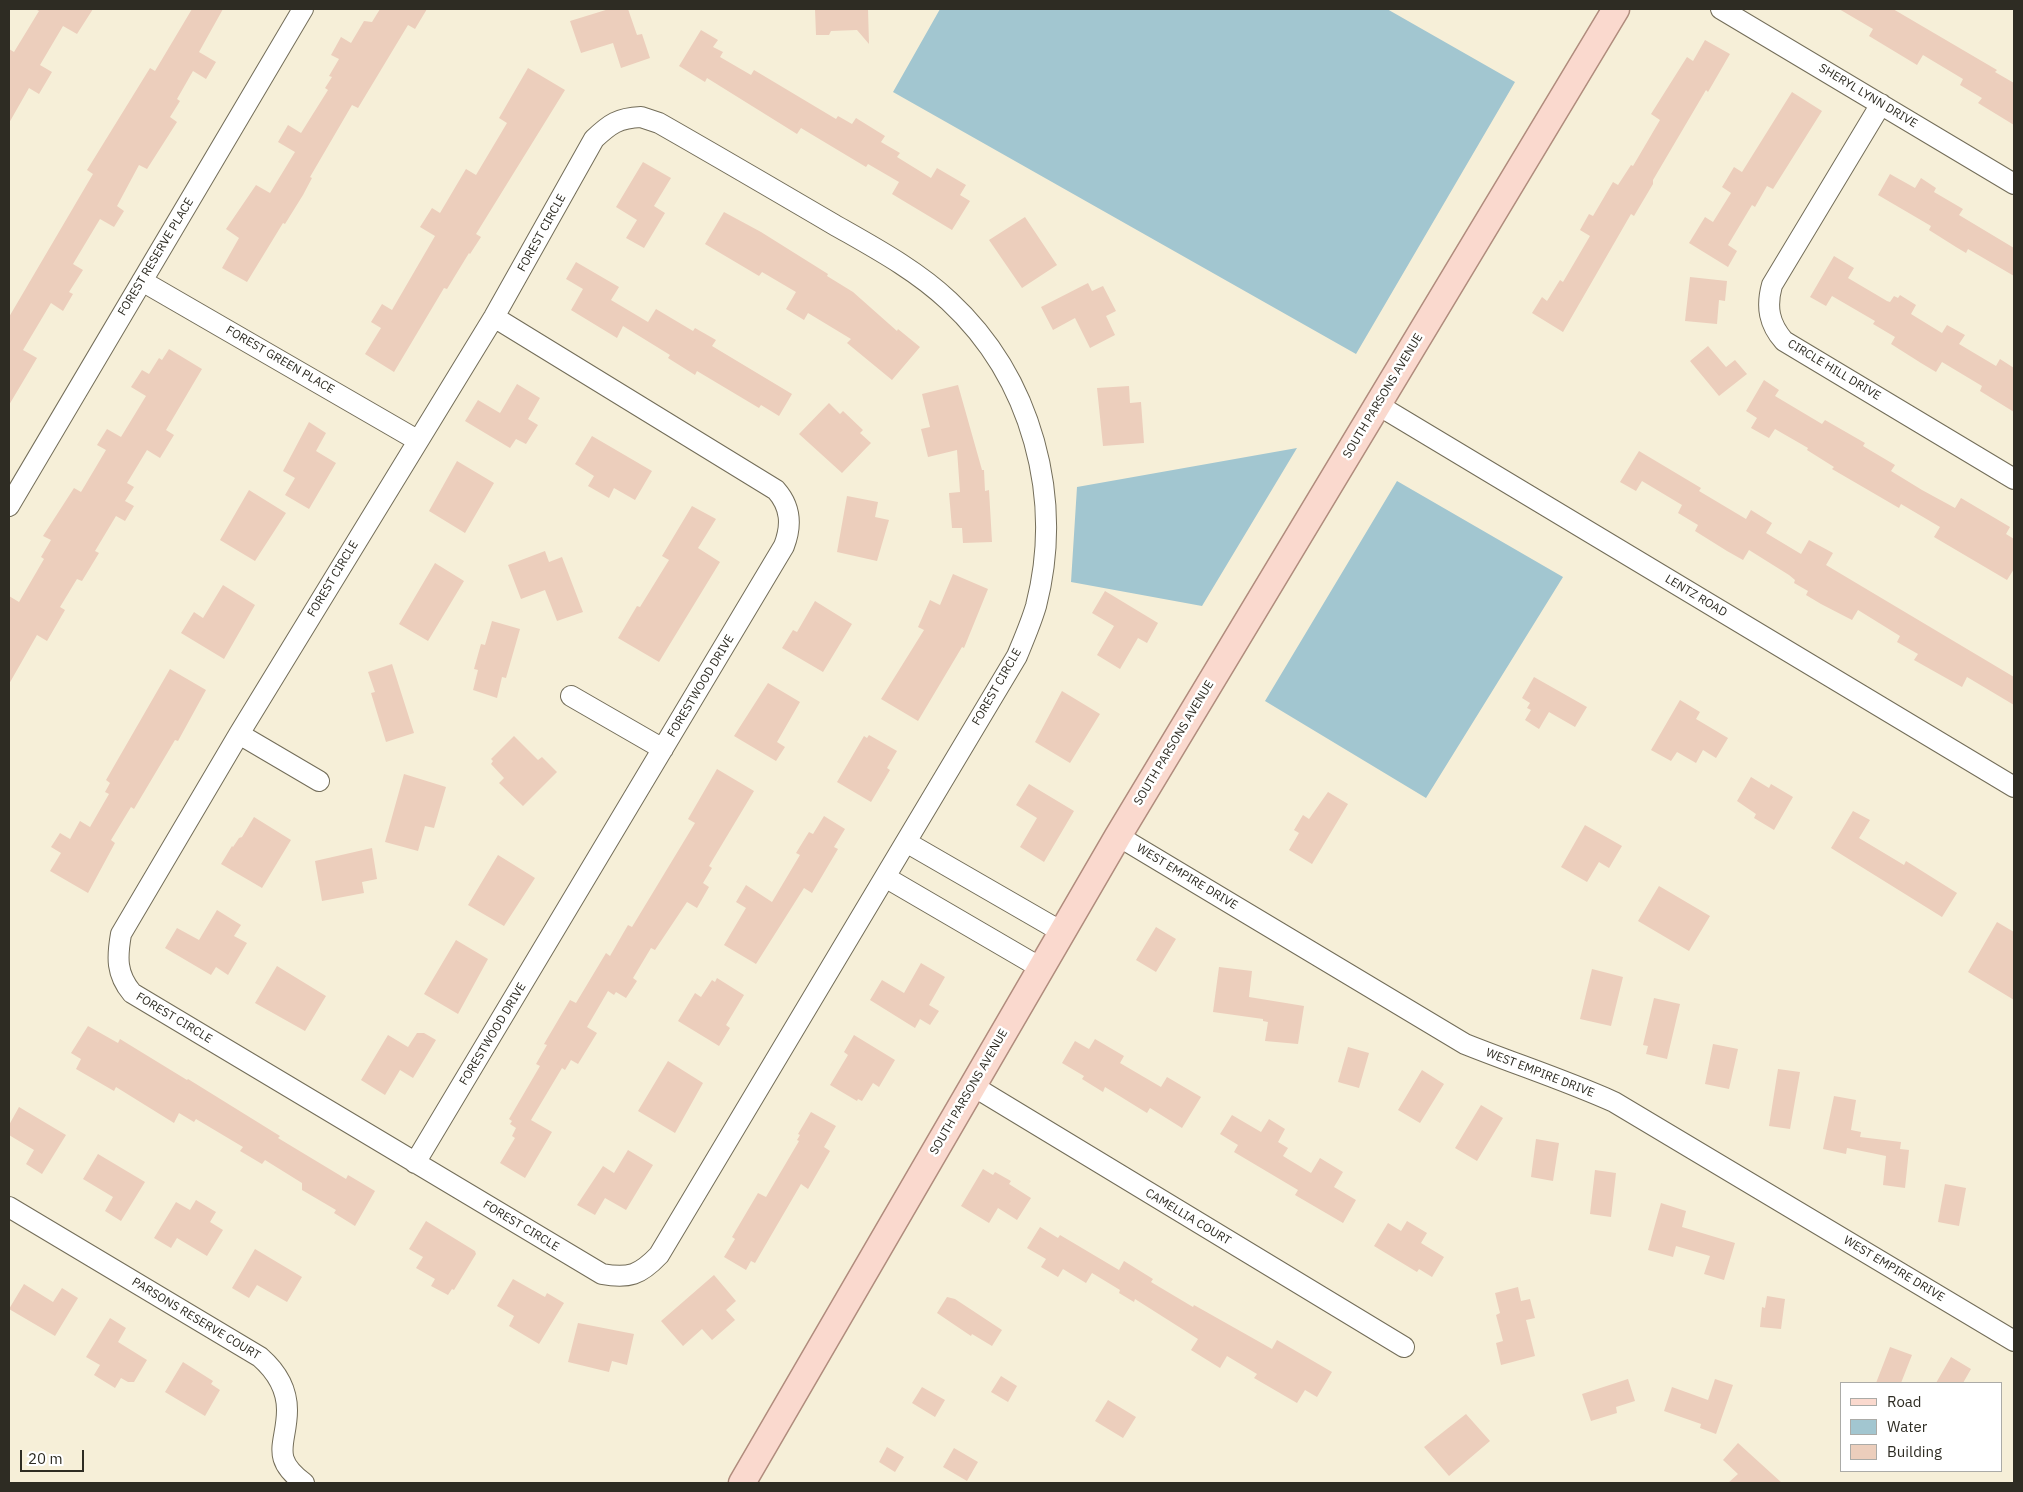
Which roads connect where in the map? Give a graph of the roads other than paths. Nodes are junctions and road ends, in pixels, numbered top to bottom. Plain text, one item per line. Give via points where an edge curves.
1 (303, 9) edge
2 (1616, 9) edge
3 (1721, 9) edge
4 (1882, 104) junction
5 (2014, 184) edge
6 (142, 280) junction
7 (494, 317) junction
8 (1378, 404) junction
9 (417, 440) junction
10 (2014, 479) edge
11 (9, 506) edge
12 (571, 696) dead end
13 (239, 734) junction
14 (664, 749) junction
15 (320, 781) dead end
16 (2014, 787) edge
17 (1118, 836) junction
18 (906, 842) junction
19 (885, 877) junction
20 (1062, 932) junction
21 (1041, 968) junction
22 (972, 1086) junction
23 (415, 1163) junction
24 (9, 1207) edge
25 (2014, 1341) edge
26 (1404, 1347) dead end
27 (304, 1483) edge
28 (742, 1483) edge

1 - 6 street, FOREST RESERVE PLACE
2 - 8 main road, SOUTH PARSONS AVENUE
3 - 4 street, SHERYL LYNN DRIVE
4 - 5 street, SHERYL LYNN DRIVE
4 - 10 street, CIRCLE HILL DRIVE via 1772,285 1768,302 1775,330 1784,341
6 - 9 street, FOREST GREEN PLACE
6 - 11 street, FOREST RESERVE PLACE
7 - 9 street, FOREST CIRCLE
7 - 14 street, FORESTWOOD DRIVE via 776,490 785,501 790,532 784,546
7 - 18 street, FOREST CIRCLE via 594,140 624,118 641,117 659,123 908,268 949,300 987,341 1011,381 1027,417 1042,470 1045,559 1036,606 1018,656
8 - 16 street, LENTZ ROAD
8 - 17 main road, SOUTH PARSONS AVENUE
9 - 13 street, FOREST CIRCLE
12 - 14 street
13 - 15 street
13 - 23 street, FOREST CIRCLE via 122,934 118,967 122,981 132,993
14 - 23 street, FORESTWOOD DRIVE
17 - 20 main road, SOUTH PARSONS AVENUE
17 - 25 street, WEST EMPIRE DRIVE via 1466,1044 1564,1079 1614,1102
18 - 19 street, FOREST CIRCLE
18 - 20 street
19 - 21 street
19 - 23 street, FOREST CIRCLE via 659,1255 648,1267 620,1278 602,1274
20 - 21 main road, SOUTH PARSONS AVENUE
21 - 22 main road, SOUTH PARSONS AVENUE
22 - 26 street, CAMELLIA COURT
22 - 28 main road, SOUTH PARSONS AVENUE
24 - 27 street, PARSONS RESERVE COURT via 260,1357 273,1369 286,1398 281,1453 294,1476

